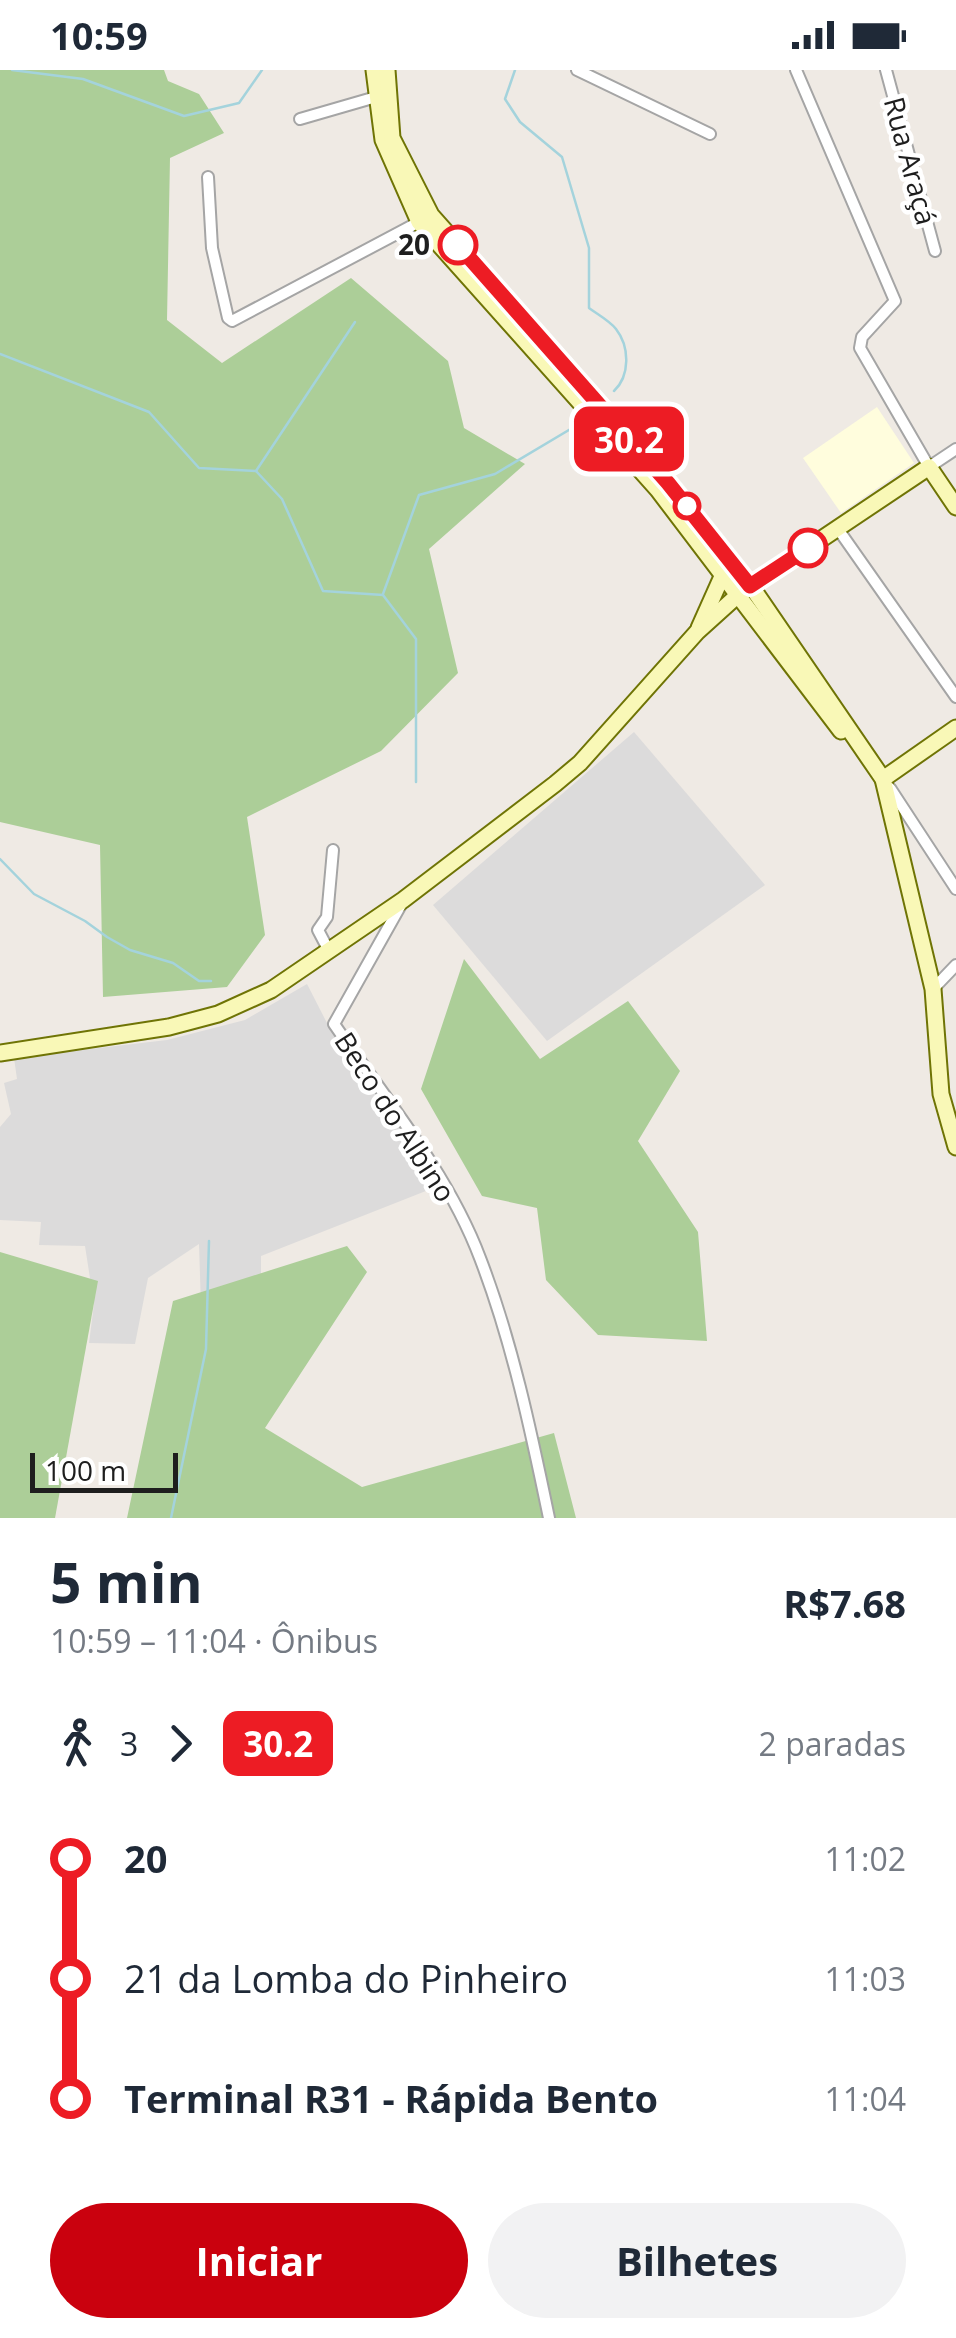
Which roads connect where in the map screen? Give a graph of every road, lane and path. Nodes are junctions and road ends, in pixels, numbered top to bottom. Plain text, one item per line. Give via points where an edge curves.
1 (374, 70) edge
2 (387, 70) edge
3 (577, 70) edge
4 (796, 70) edge
5 (886, 70) edge
6 (376, 98) junction
7 (300, 119) dead end
8 (710, 134) dead end
9 (208, 176) dead end
10 (419, 222) junction
11 (934, 251) dead end
12 (956, 449) edge
13 (929, 467) junction
14 (956, 507) edge
15 (838, 528) junction
16 (724, 572) junction
17 (744, 590) junction
18 (697, 632) junction
19 (956, 697) edge
20 (956, 728) edge
21 (884, 779) junction
22 (333, 850) dead end
23 (956, 889) edge
24 (403, 900) junction
25 (329, 952) junction
26 (956, 965) edge
27 (932, 990) junction
28 (0, 1053) edge
29 (956, 1146) edge
30 (549, 1518) edge

1 - 6 main road
2 - 17 main road via 392,138 431,215 668,483
3 - 8 street
4 - 13 street via 895,301 860,348
5 - 11 street, Rua Araçá
6 - 7 street
6 - 10 main road via 383,140
9 - 10 street via 212,248 232,321
10 - 16 main road
12 - 13 street
13 - 14 main road
13 - 15 main road
15 - 17 main road
15 - 19 street
16 - 17 main road
16 - 18 main road
17 - 18 main road
17 - 21 main road via 855,750
18 - 24 main road via 580,764
20 - 21 main road
21 - 23 street
21 - 27 main road
22 - 25 street via 327,917 318,930
24 - 25 main road
24 - 30 street, Beco do Albino via 334,1024 432,1165 480,1256
25 - 28 main road via 272,990 218,1014 169,1028
26 - 27 street
27 - 29 main road via 941,1094

